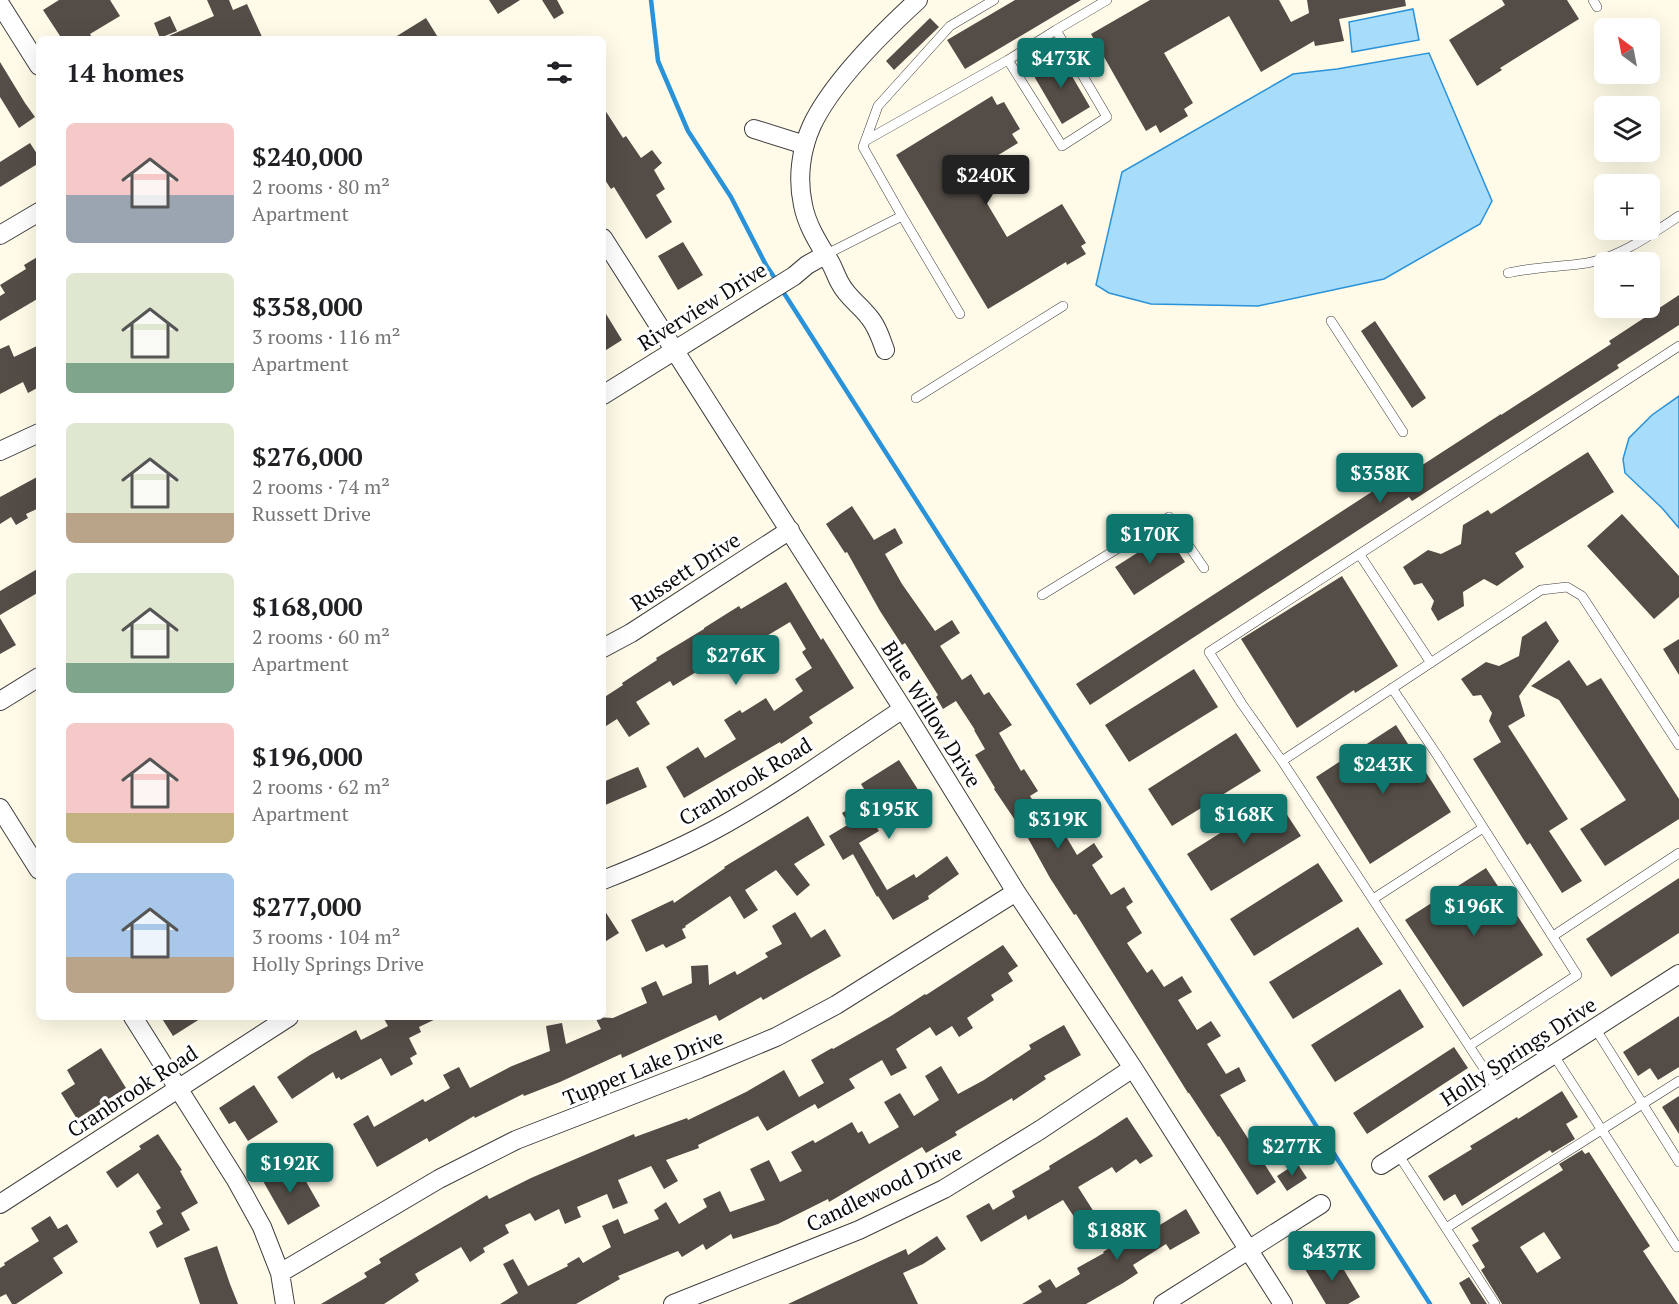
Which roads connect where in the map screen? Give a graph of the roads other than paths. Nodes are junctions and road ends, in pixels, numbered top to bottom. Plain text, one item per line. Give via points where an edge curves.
1 (918, 0) edge
2 (994, 0) edge
3 (1107, 0) edge
4 (0, 4) edge
5 (1056, 30) junction
6 (1008, 60) junction
7 (36, 61) edge
8 (754, 129) dead end
9 (865, 141) junction
10 (805, 145) junction
11 (36, 214) edge
12 (902, 216) junction
13 (1679, 216) edge
14 (0, 235) edge
15 (606, 243) edge
16 (825, 255) junction
17 (1508, 273) dead end
18 (1063, 306) dead end
19 (960, 314) dead end
20 (1331, 321) dead end
21 (1679, 346) edge
22 (674, 350) junction
23 (885, 350) dead end
24 (606, 393) edge
25 (916, 398) dead end
26 (1403, 432) dead end
27 (36, 434) edge
28 (0, 451) edge
29 (790, 530) junction
30 (1360, 555) junction
31 (1204, 568) dead end
32 (1042, 595) dead end
33 (606, 646) edge
34 (1431, 663) junction
35 (36, 678) edge
36 (1392, 688) junction
37 (0, 701) edge
38 (903, 709) junction
39 (1678, 740) edge
40 (1282, 761) junction
41 (0, 808) edge
42 (1483, 828) junction
43 (1679, 853) edge
44 (36, 865) edge
45 (606, 879) edge
46 (1016, 892) junction
47 (1372, 899) junction
48 (1553, 936) junction
49 (1679, 974) edge
50 (135, 1020) edge
51 (284, 1020) edge
52 (1595, 1028) junction
53 (1469, 1046) junction
54 (1553, 1054) junction
55 (1133, 1068) junction
56 (1679, 1081) edge
57 (179, 1088) junction
58 (1498, 1090) junction
59 (1643, 1104) junction
60 (1602, 1129) junction
61 (1398, 1154) junction
62 (1679, 1162) edge
63 (1381, 1165) dead end
64 (0, 1204) edge
65 (1321, 1204) dead end
66 (1446, 1228) junction
67 (1679, 1246) edge
68 (1248, 1249) junction
69 (280, 1273) junction
70 (285, 1304) edge
71 (673, 1304) edge
72 (1163, 1304) edge
73 (1282, 1304) edge
74 (1495, 1304) edge

1 - 10 street via 866,50 839,84 812,125
2 - 9 lane via 942,35 878,106
3 - 5 lane
4 - 7 street
5 - 6 lane
5 - 6 lane via 1107,117 1062,146
6 - 9 lane
8 - 10 street
9 - 12 lane via 863,147
10 - 16 street via 800,186 803,206
11 - 14 street
12 - 16 lane
12 - 19 lane
13 - 17 lane via 1627,250 1589,262
15 - 22 street, Blue Willow Drive
16 - 22 street, Riverview Drive
16 - 23 street via 841,285 870,318
18 - 25 lane
20 - 26 lane
21 - 30 lane
22 - 24 street, Riverview Drive
22 - 29 street, Blue Willow Drive
27 - 28 street
29 - 33 street, Russett Drive
29 - 38 street, Blue Willow Drive
30 - 34 lane
30 - 40 lane via 1209,652
31 - 32 lane via 1169,517
34 - 36 lane
34 - 39 lane via 1541,590 1567,586 1582,596
35 - 37 street
36 - 40 lane
36 - 42 lane
38 - 45 street, Cranbrook Road via 724,824
38 - 46 street, Blue Willow Drive
40 - 47 lane
41 - 44 street
42 - 47 lane
42 - 48 lane
43 - 48 lane
46 - 55 street, Blue Willow Drive
46 - 69 street, Tupper Lake Drive via 836,1005 776,1037 516,1140 439,1179
47 - 53 lane
48 - 53 lane via 1577,975
49 - 52 street, Holly Springs Drive
50 - 57 street
51 - 57 street, Cranbrook Road
52 - 54 street, Holly Springs Drive
52 - 59 lane
53 - 58 lane
54 - 58 street, Holly Springs Drive
54 - 60 lane
55 - 68 street, Blue Willow Drive
55 - 71 street, Candlewood Drive via 944,1189 859,1230
56 - 59 lane
57 - 64 street, Cranbrook Road
57 - 69 street via 262,1227
58 - 61 street, Holly Springs Drive
59 - 60 lane
59 - 62 lane
60 - 66 lane
60 - 67 lane
61 - 63 street, Holly Springs Drive
61 - 66 lane
65 - 68 street
66 - 74 lane
68 - 72 street
68 - 73 street, Blue Willow Drive
69 - 70 street

